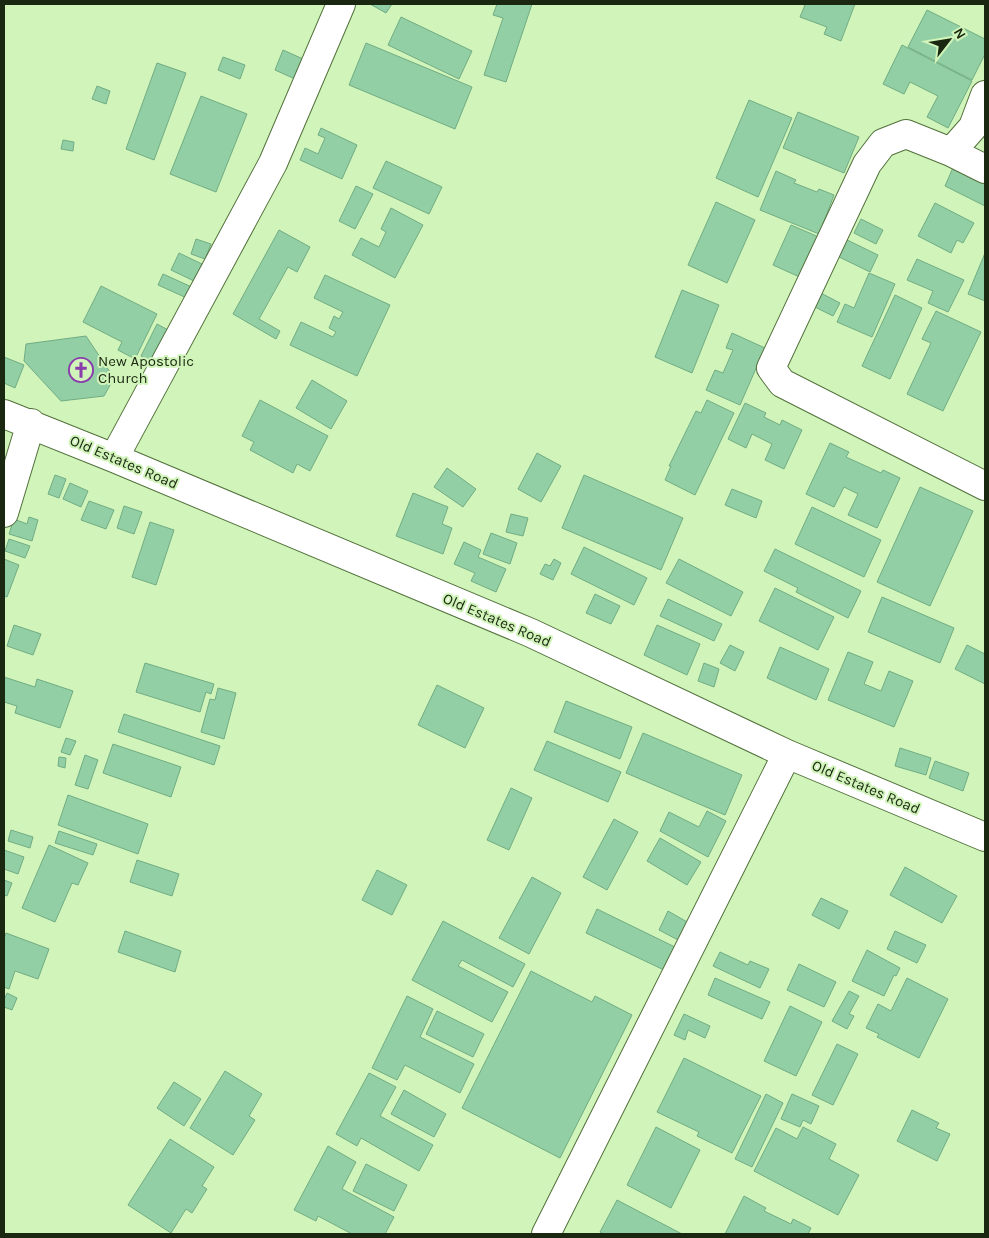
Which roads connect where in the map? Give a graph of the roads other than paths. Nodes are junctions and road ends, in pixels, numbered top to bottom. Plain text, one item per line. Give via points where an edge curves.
1 (341, 4) edge
2 (985, 95) edge
3 (951, 152) junction
4 (985, 169) edge
5 (4, 414) edge
6 (31, 424) junction
7 (114, 458) junction
8 (985, 486) edge
9 (4, 513) edge
10 (787, 754) junction
11 (985, 837) edge
12 (546, 1234) edge

1 - 7 street via 273,163
2 - 3 street via 973,126
3 - 4 street
3 - 8 street via 906,134 882,143 867,164 771,368 782,383
5 - 6 street, Old Estates Road
6 - 7 street, Old Estates Road
6 - 9 street
7 - 10 street, Old Estates Road via 531,634
10 - 11 street, Old Estates Road
10 - 12 street

